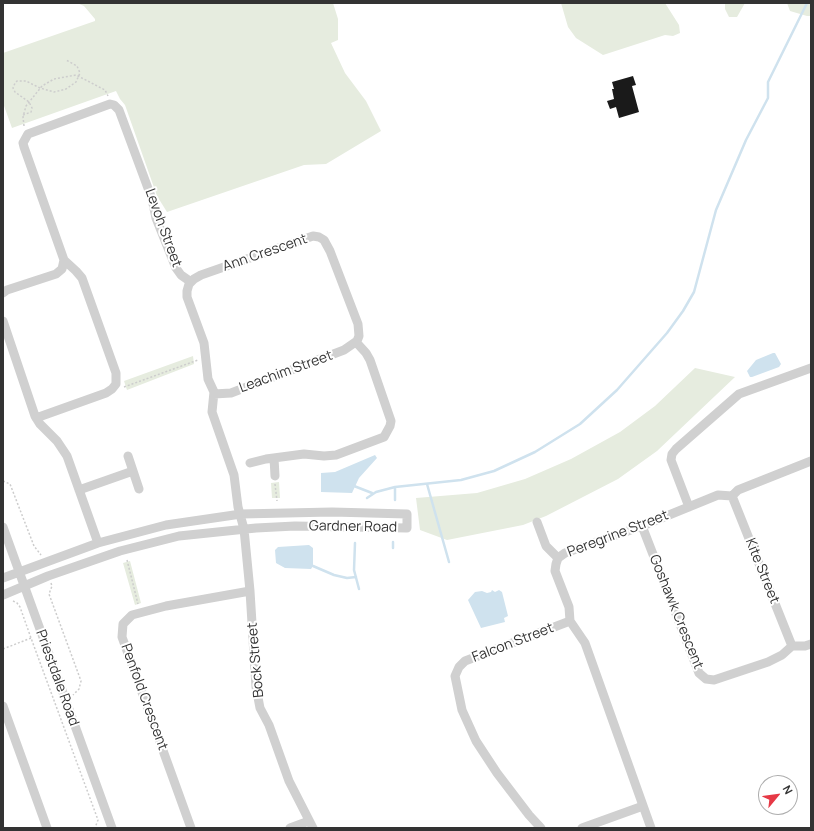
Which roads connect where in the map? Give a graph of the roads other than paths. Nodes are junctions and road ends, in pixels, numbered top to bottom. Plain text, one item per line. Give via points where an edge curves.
1 (64, 260) junction
2 (191, 282) junction
3 (3, 293) edge
4 (3, 321) edge
5 (356, 342) junction
6 (811, 368) edge
7 (214, 394) junction
8 (36, 418) junction
9 (128, 456) dead end
10 (274, 458) junction
11 (811, 461) edge
12 (250, 464) dead end
13 (133, 471) junction
14 (275, 476) road end
15 (139, 489) dead end
16 (79, 490) junction
17 (732, 496) junction
18 (689, 507) junction
19 (240, 514) junction
20 (537, 522) dead end
21 (642, 526) junction
22 (3, 527) edge
23 (244, 529) junction
24 (98, 543) junction
25 (558, 558) junction
26 (19, 572) junction
27 (3, 578) edge
28 (24, 587) junction
29 (250, 591) junction
30 (6, 598) edge
31 (570, 622) junction
32 (811, 644) edge
33 (792, 646) junction
34 (3, 706) edge
35 (643, 806) junction
36 (311, 824) edge
37 (47, 828) edge
38 (112, 828) edge
39 (191, 828) edge
40 (290, 828) edge
41 (541, 828) edge
42 (582, 828) edge
43 (651, 828) edge

1 - 2 street, Levoh Street via 23,143 28,134 110,104 122,114 152,199 156,218 176,268
1 - 3 street via 62,269 56,274
1 - 8 street via 82,278 116,373 116,384 106,393
2 - 5 street, Ann Crescent via 208,272 313,236 318,237 324,240 330,251 358,324 359,336
2 - 7 street, Levoh Street via 187,297 204,343 208,379
4 - 8 street
5 - 7 street, Leachim Street via 344,350 231,393
5 - 10 street via 370,360 391,421 388,432 379,440 336,455 304,454
6 - 18 street via 739,394 676,448 671,460
7 - 19 street, Levoh Street via 212,412 234,475
8 - 16 street via 67,456
9 - 13 street
10 - 12 street
10 - 14 street
11 - 17 street, Peregrine Street via 738,490
13 - 15 street
13 - 16 street
16 - 24 street
17 - 18 street, Peregrine Street via 718,495
17 - 33 street, Kite Street
18 - 21 street, Peregrine Street
19 - 23 street, Levoh Street
19 - 23 street, Gardner Road via 407,514 407,528 295,526
19 - 24 street, Gardner Road via 166,525
20 - 25 street via 546,546
21 - 25 street, Peregrine Street via 565,553
21 - 33 street, Goshawk Crescent via 699,673 706,679 714,680 768,662
22 - 26 street, Priestdale Road
23 - 28 street, Gardner Road via 179,536 147,543 48,576
23 - 29 street, Bock Street
24 - 26 street, Gardner Road
25 - 31 street, Peregrine Street via 555,571 569,608
26 - 27 street, Gardner Road
26 - 28 street, Priestdale Road
28 - 30 street, Gardner Road
28 - 38 street, Priestdale Road
29 - 36 street, Bock Street via 256,687 260,708 269,725 289,781
29 - 39 street, Penfold Crescent via 195,600 137,614 123,624 122,637
31 - 35 street, Peregrine Street via 585,643
31 - 41 street, Falcon Street via 465,661 455,676 462,710 476,741 529,816
32 - 33 street
34 - 37 street
35 - 42 street
35 - 43 street, Peregrine Street
36 - 40 street

